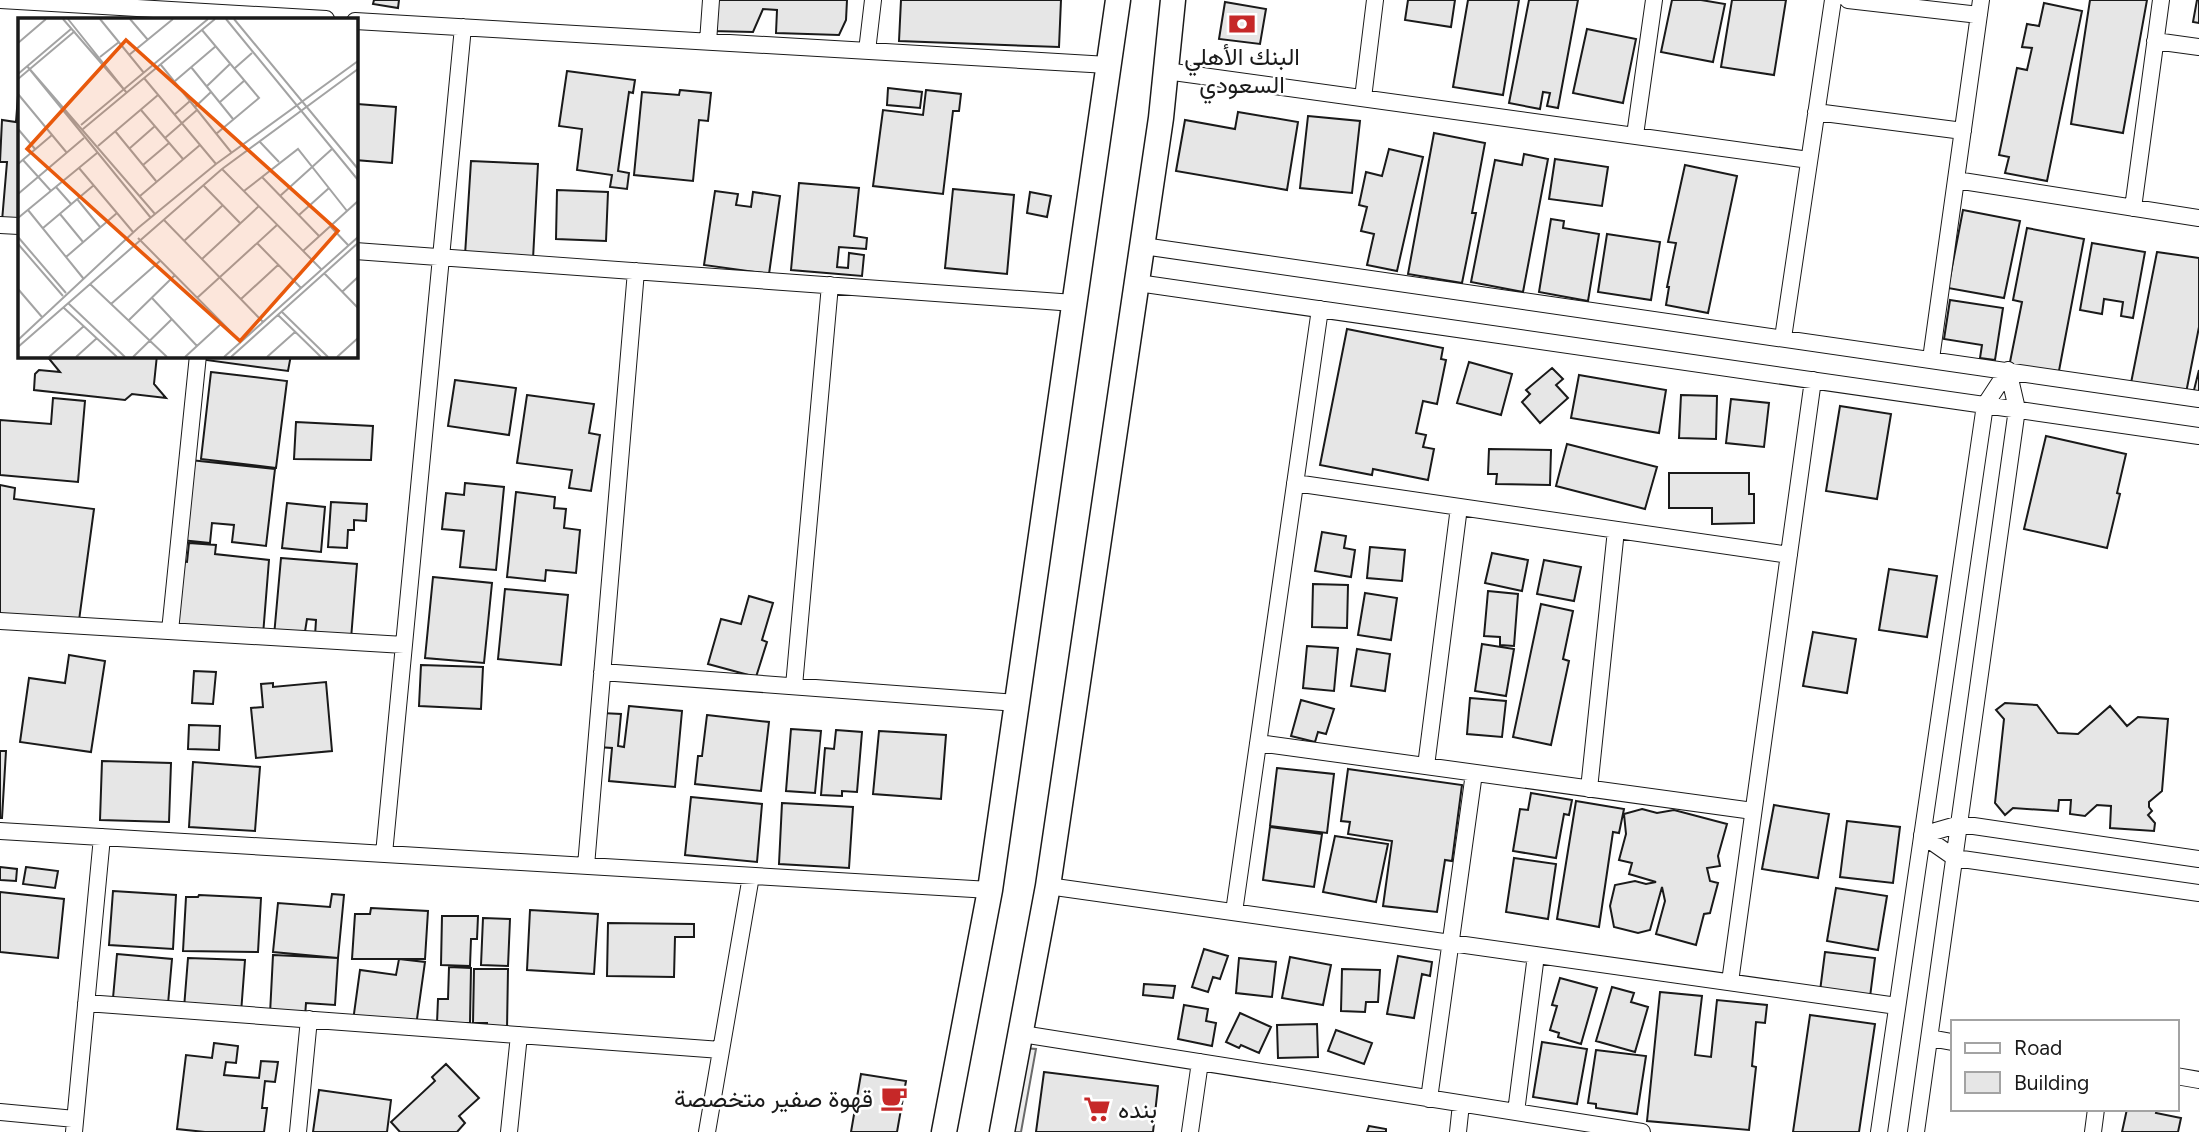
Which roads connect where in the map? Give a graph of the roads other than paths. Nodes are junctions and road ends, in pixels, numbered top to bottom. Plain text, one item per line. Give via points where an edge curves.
1 (0, 0) edge
2 (711, 0) edge
3 (873, 0) edge
4 (1118, 0) edge
5 (1174, 0) edge
6 (1375, 0) edge
7 (1654, 0) edge
8 (1833, 0) edge
9 (1848, 0) edge
10 (2161, 0) edge
11 (192, 6) edge
12 (1980, 8) edge
13 (316, 18) edge
14 (357, 21) edge
15 (463, 27) junction
16 (2155, 41) junction
17 (708, 42) junction
18 (2199, 47) edge
19 (867, 51) junction
20 (1108, 65) junction
21 (1166, 71) junction
22 (1363, 97) junction
23 (1816, 112) junction
24 (1963, 131) junction
25 (1635, 135) junction
26 (1809, 160) junction
27 (1956, 180) junction
28 (2133, 208) junction
29 (2199, 218) edge
30 (0, 225) edge
31 (18, 226) edge
32 (1143, 246) junction
33 (357, 251) edge
34 (440, 257) junction
35 (636, 271) junction
36 (1138, 283) junction
37 (830, 285) junction
38 (1074, 303) junction
39 (1320, 309) junction
40 (1783, 338) junction
41 (198, 357) edge
42 (1931, 359) junction
43 (2008, 370) junction
44 (1813, 380) junction
45 (2199, 399) edge
46 (1985, 405) junction
47 (2018, 410) junction
48 (2199, 436) edge
49 (1295, 483) junction
50 (1459, 507) junction
51 (1616, 530) junction
52 (1789, 555) junction
53 (0, 621) edge
54 (170, 631) junction
55 (404, 645) junction
56 (602, 672) junction
57 (794, 686) junction
58 (1017, 703) junction
59 (1258, 743) junction
60 (1426, 766) junction
61 (1474, 773) junction
62 (1589, 789) junction
63 (1753, 811) junction
64 (1959, 824) junction
65 (0, 831) edge
66 (1922, 835) junction
67 (102, 837) junction
68 (384, 854) junction
69 (1955, 858) junction
70 (2199, 859) edge
71 (586, 866) junction
72 (751, 876) junction
73 (1048, 886) junction
74 (990, 890) junction
75 (2199, 893) edge
76 (1234, 912) junction
77 (1449, 943) junction
78 (1536, 955) junction
79 (1730, 982) junction
80 (86, 1003) junction
81 (1897, 1006) junction
82 (309, 1019) junction
83 (1022, 1034) junction
84 (519, 1035) junction
85 (1930, 1038) junction
86 (1951, 1042) edge
87 (721, 1050) junction
88 (1200, 1062) junction
89 (2178, 1076) edge
90 (2199, 1080) edge
91 (1429, 1098) junction
92 (1461, 1104) junction
93 (2096, 1111) edge
94 (0, 1112) edge
95 (1516, 1112) junction
96 (74, 1125) edge
97 (298, 1132) edge
98 (509, 1132) edge
99 (707, 1132) edge
100 (944, 1132) edge
101 (1002, 1132) edge
102 (1191, 1132) edge
103 (1458, 1132) edge
104 (1642, 1132) edge
105 (1879, 1132) edge
106 (1916, 1132) edge
107 (2093, 1132) edge

1 - 11 street
2 - 17 street
3 - 19 street
4 - 20 main road
5 - 21 main road
6 - 22 street
7 - 25 street
8 - 23 street
9 - 12 street
10 - 16 street
11 - 13 street
12 - 24 street
14 - 15 street
15 - 17 street
15 - 34 street
16 - 18 street
16 - 28 street
17 - 19 street
19 - 20 street
20 - 38 main road
21 - 22 street
21 - 32 main road
22 - 25 street
23 - 24 street
23 - 26 street
24 - 27 street
25 - 26 street
26 - 40 street
27 - 28 street
27 - 42 street
28 - 29 street
30 - 31 street
32 - 36 main road
32 - 40 street
33 - 34 street
34 - 35 street
34 - 55 street
35 - 37 street
35 - 56 street
36 - 39 street
36 - 73 main road
37 - 38 street
37 - 57 street
38 - 58 main road
39 - 44 street
39 - 49 street
40 - 42 street
41 - 54 street
42 - 43 street
43 - 45 street
43 - 46 street
43 - 47 street
44 - 46 street
44 - 52 street
46 - 47 street
46 - 66 street
47 - 48 street
47 - 64 street
49 - 50 street
49 - 59 street
50 - 51 street
50 - 60 street
51 - 52 street
51 - 62 street
52 - 63 street
53 - 54 street
54 - 55 street
55 - 68 street
56 - 57 street
56 - 71 street
57 - 58 street
58 - 74 main road
59 - 60 street
59 - 76 street
60 - 61 street
61 - 62 street
61 - 77 street
62 - 63 street
63 - 79 street
64 - 66 street
64 - 69 street
64 - 70 street
65 - 67 street
66 - 69 street
66 - 81 street
67 - 68 street
67 - 80 street
68 - 71 street
69 - 75 street
69 - 85 street
71 - 72 street
72 - 74 street
72 - 87 street
73 - 76 street
73 - 83 main road
74 - 100 main road
76 - 77 street
77 - 78 street
77 - 91 street
78 - 79 street
78 - 95 street
79 - 81 street
80 - 82 street
80 - 96 street
81 - 105 street
82 - 84 street
82 - 97 street
83 - 88 street
83 - 101 main road
84 - 87 street
84 - 98 street
85 - 86 street
85 - 106 street
87 - 99 street
88 - 91 street
88 - 102 street
89 - 90 street
91 - 92 street
92 - 95 street
92 - 103 street
93 - 107 street
94 - 96 street
95 - 104 street

